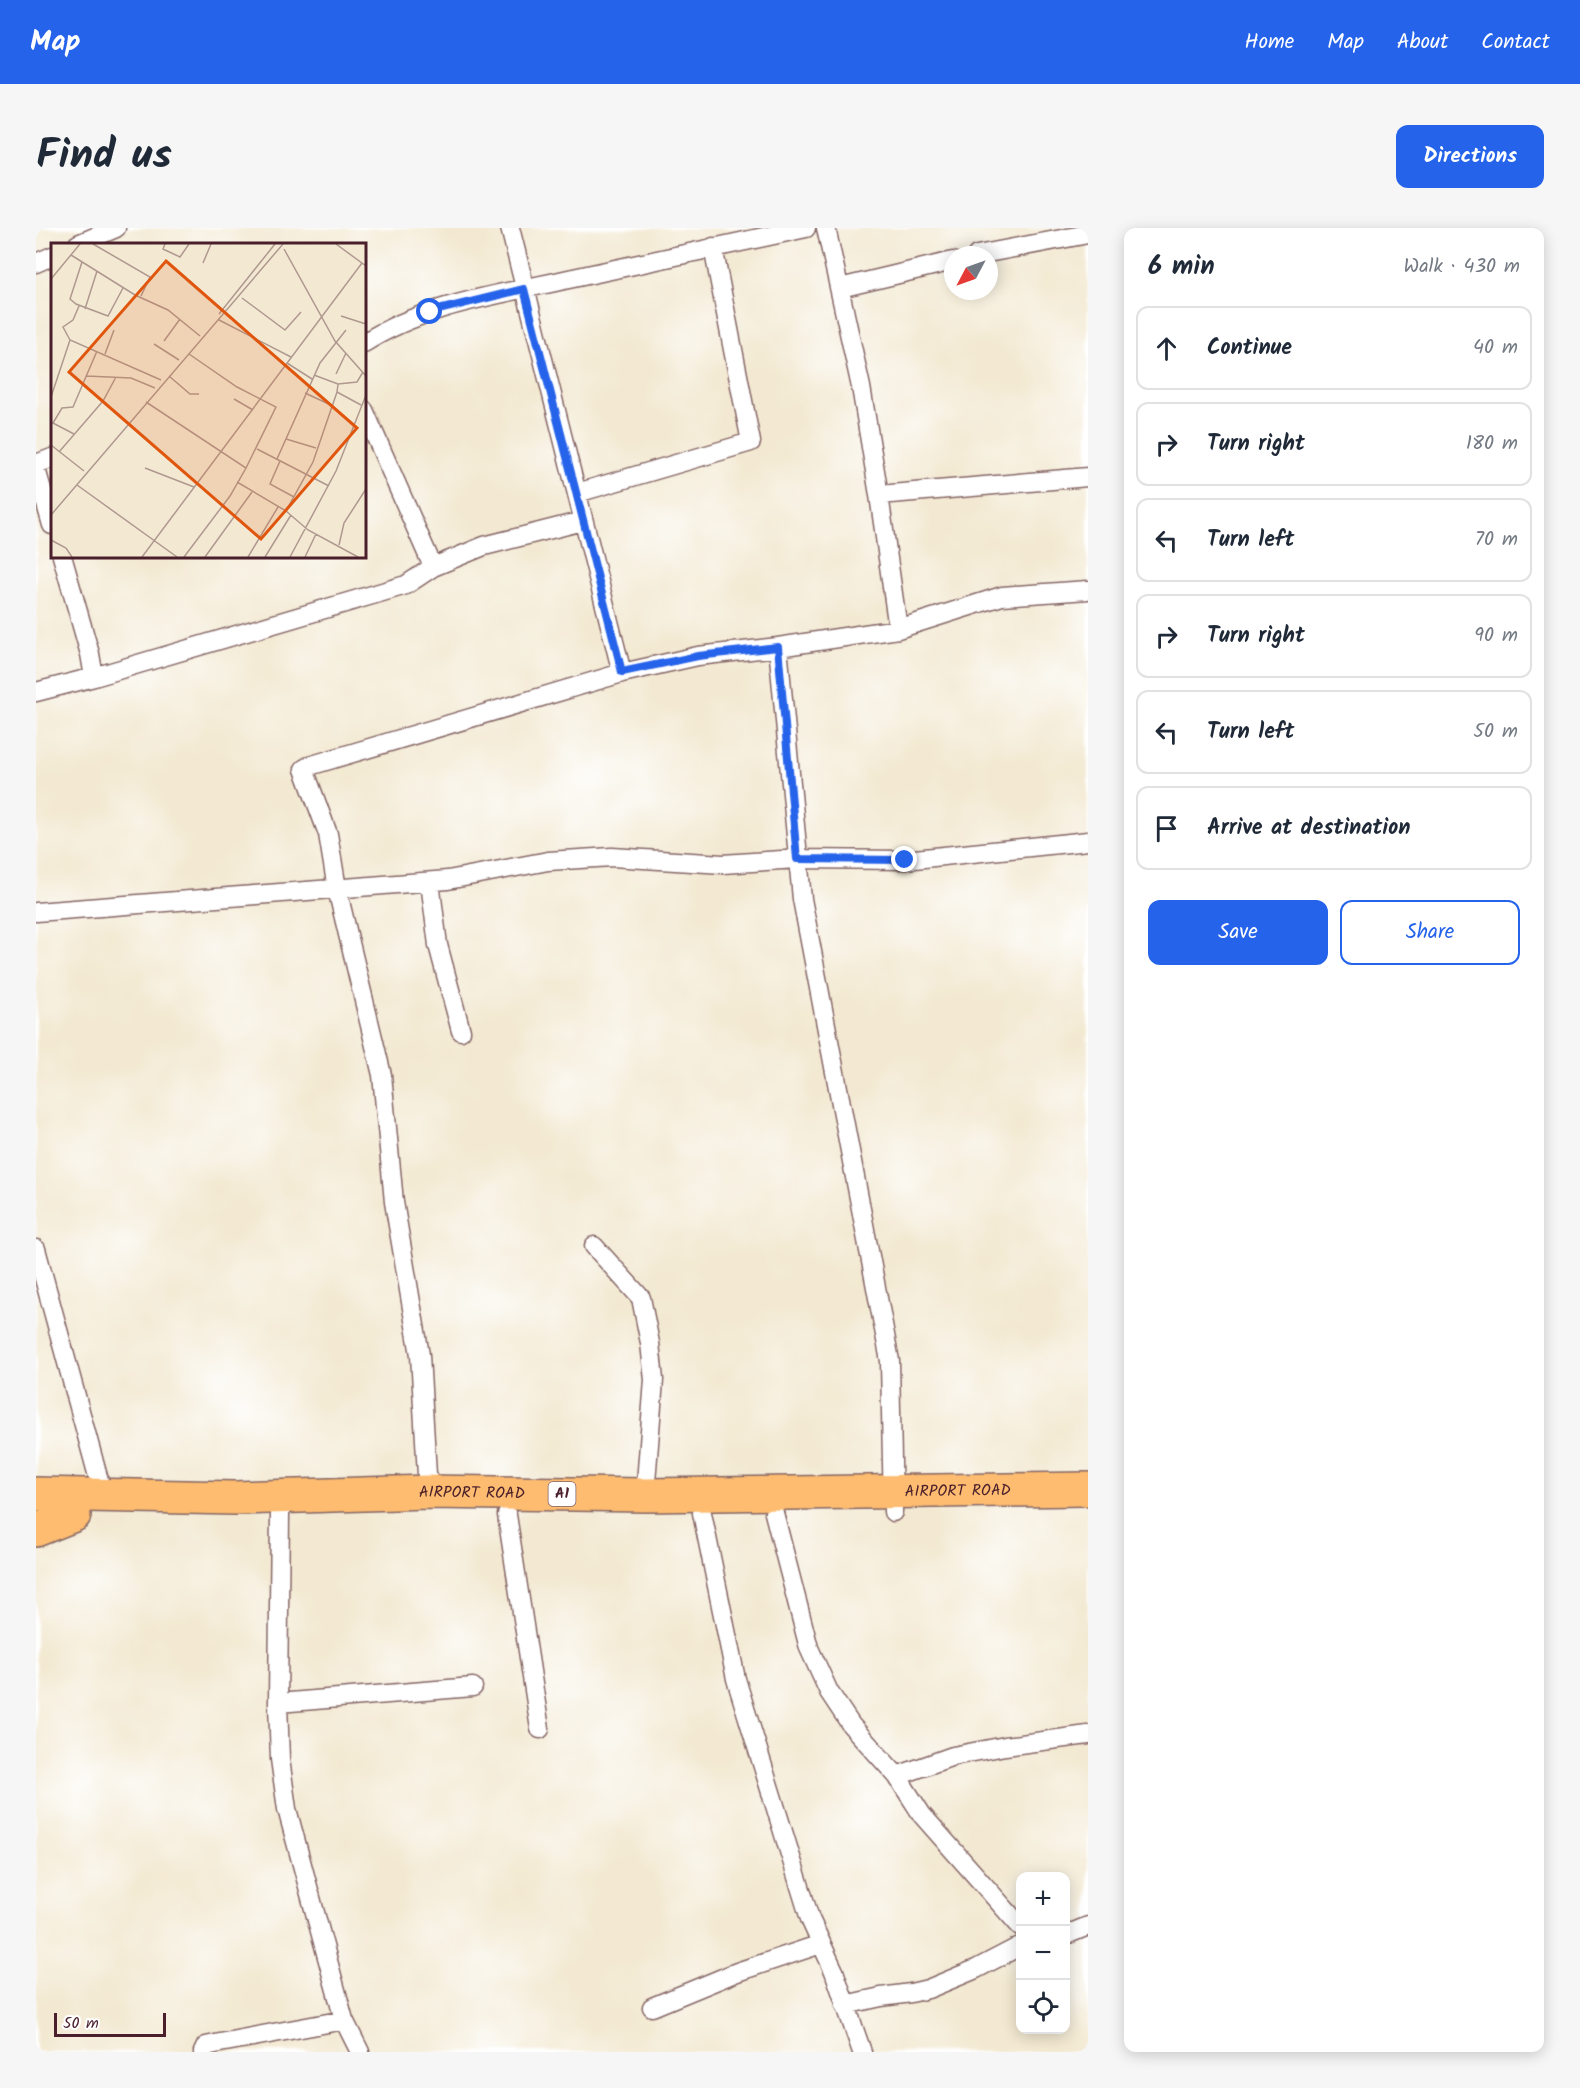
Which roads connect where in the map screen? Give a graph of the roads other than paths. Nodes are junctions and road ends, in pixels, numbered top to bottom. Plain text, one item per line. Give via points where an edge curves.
1 (116, 228) edge
2 (510, 228) edge
3 (806, 228) edge
4 (826, 228) edge
5 (1088, 234) edge
6 (80, 243) edge
7 (713, 247) junction
8 (998, 251) edge
9 (51, 256) edge
10 (36, 263) edge
11 (944, 263) edge
12 (840, 288) junction
13 (524, 289) junction
14 (366, 342) edge
15 (366, 415) edge
16 (51, 458) edge
17 (36, 464) edge
18 (36, 469) edge
19 (1088, 477) edge
20 (577, 493) junction
21 (879, 495) junction
22 (583, 521) junction
23 (51, 522) edge
24 (63, 558) edge
25 (433, 567) junction
26 (1088, 590) edge
27 (898, 629) junction
28 (778, 647) junction
29 (622, 672) junction
30 (94, 677) junction
31 (36, 692) edge
32 (1088, 842) edge
33 (797, 859) junction
34 (430, 882) junction
35 (337, 889) junction
36 (36, 912) edge
37 (462, 1031) dead end
38 (594, 1246) dead end
39 (36, 1249) edge
40 (36, 1488) edge
41 (1088, 1489) edge
42 (428, 1492) junction
43 (36, 1494) edge
44 (645, 1495) junction
45 (84, 1502) junction
46 (893, 1502) junction
47 (1088, 1511) edge
48 (280, 1513) junction
49 (702, 1513) junction
50 (774, 1513) junction
51 (36, 1515) edge
52 (507, 1515) junction
53 (36, 1530) edge
54 (473, 1687) dead end
55 (278, 1703) junction
56 (540, 1729) dead end
57 (1088, 1735) edge
58 (897, 1776) junction
59 (1016, 1921) edge
60 (1088, 1926) edge
61 (1070, 1933) edge
62 (821, 1944) junction
63 (1016, 1948) edge
64 (845, 2005) junction
65 (652, 2007) dead end
66 (344, 2020) junction
67 (203, 2052) edge
68 (360, 2052) edge
69 (862, 2052) edge

1 - 6 street
2 - 13 street
3 - 7 street
4 - 12 street
5 - 8 street
7 - 13 street
7 - 20 street via 752,442
9 - 10 street
11 - 12 street
12 - 21 street
13 - 14 street via 430,312
13 - 20 street
15 - 25 street
16 - 17 street
18 - 23 street
19 - 21 street
20 - 22 street
21 - 27 street
22 - 25 street via 484,546
22 - 29 street
24 - 30 street
25 - 30 street via 406,585
26 - 27 street via 1002,596
27 - 28 street
28 - 29 street via 698,656
28 - 33 street
29 - 35 street via 304,769 328,834
30 - 31 street
32 - 33 street via 905,860
33 - 34 street via 723,864 612,857 548,861
33 - 46 street via 890,1361
34 - 35 street
34 - 37 street via 438,945
35 - 36 street
35 - 42 street via 382,1075 394,1202 420,1355
38 - 44 street via 641,1299 654,1380
39 - 45 street
40 - 45 highway
41 - 46 highway, AIRPORT ROAD / A1
42 - 44 highway, AIRPORT ROAD / A1
42 - 45 highway, AIRPORT ROAD / A1
43 - 45 highway, AIRPORT ROAD / A1
44 - 46 highway, AIRPORT ROAD / A1
45 - 48 highway, AIRPORT ROAD / A1
45 - 51 highway, AIRPORT ROAD / A1
45 - 53 highway
46 - 47 highway, AIRPORT ROAD / A1
46 - 50 highway, AIRPORT ROAD / A1
48 - 52 highway, AIRPORT ROAD / A1
48 - 55 street
49 - 50 highway, AIRPORT ROAD / A1
49 - 52 highway, AIRPORT ROAD / A1
49 - 62 street via 736,1679
50 - 58 street via 809,1648 829,1692 851,1725
52 - 56 street
54 - 55 street
55 - 66 street via 287,1809
57 - 58 street via 953,1756
58 - 59 street via 922,1815
60 - 61 street
62 - 64 street
62 - 65 street via 737,1972
63 - 64 street via 928,1989
64 - 69 street
66 - 67 street via 206,2046
66 - 68 street

